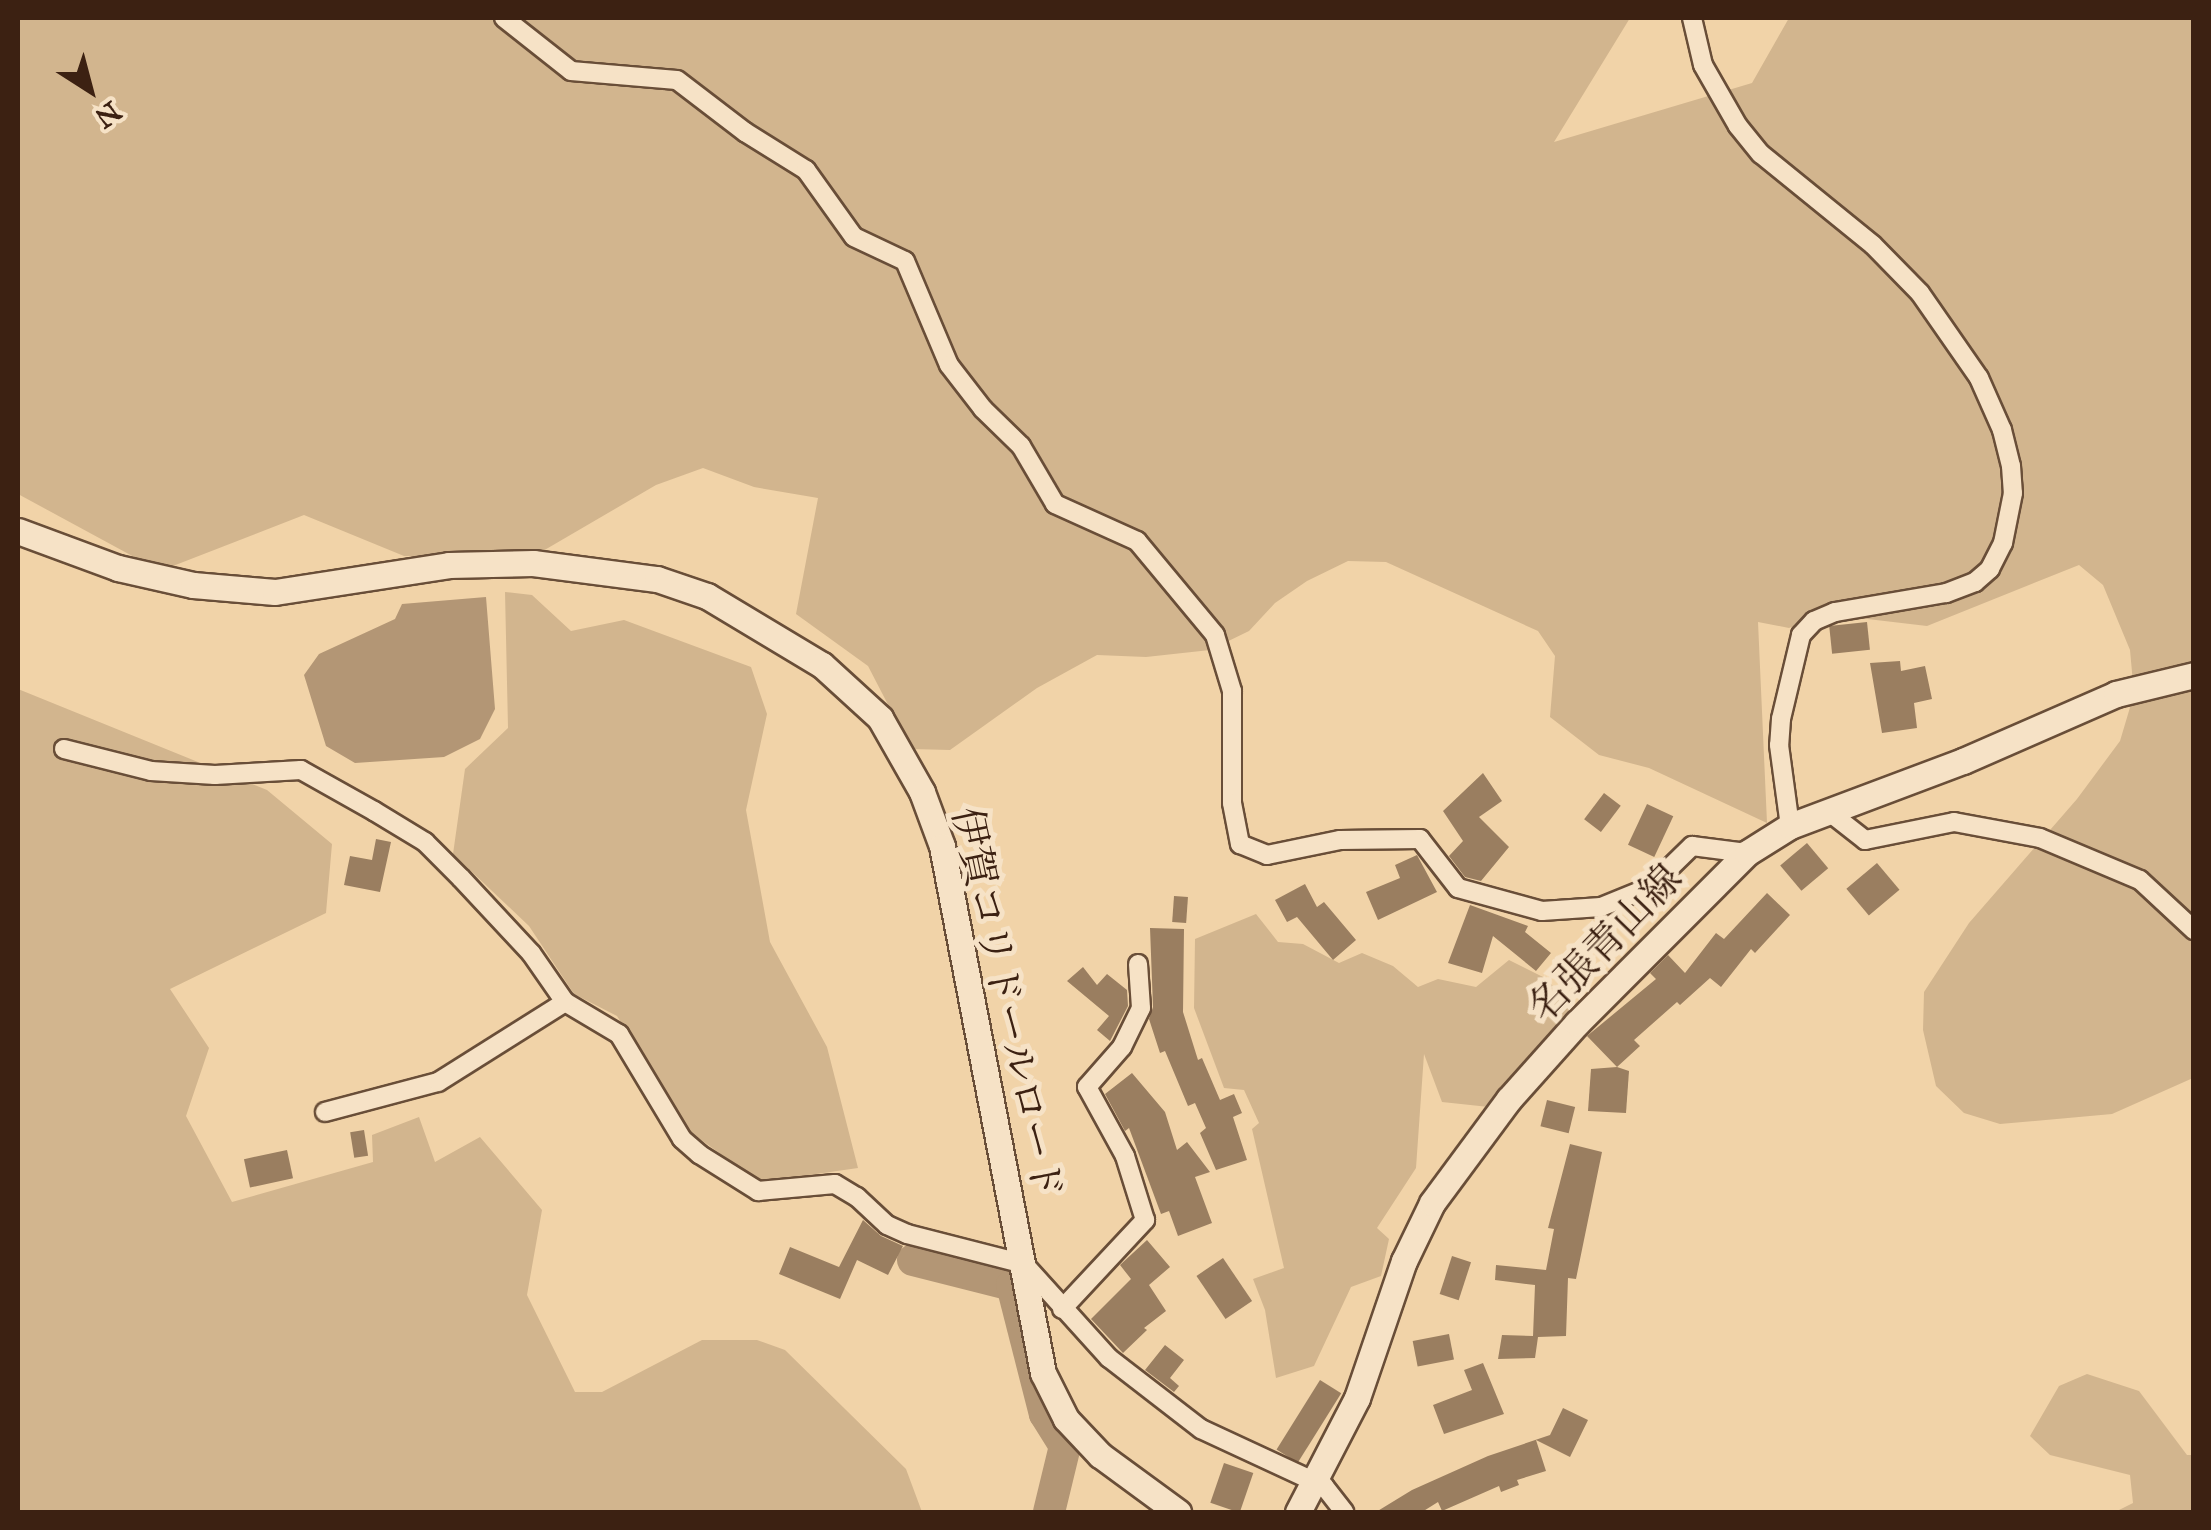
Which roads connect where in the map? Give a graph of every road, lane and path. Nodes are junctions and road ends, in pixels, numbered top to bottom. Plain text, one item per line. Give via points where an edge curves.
1 (504, 18) edge
2 (1692, 18) edge
3 (18, 530) edge
4 (2194, 675) edge
5 (64, 750) dead end
6 (1828, 811) junction
7 (1790, 826) junction
8 (1747, 853) junction
9 (2194, 930) edge
10 (1138, 964) dead end
11 (565, 1002) junction
12 (325, 1112) dead end
13 (1024, 1264) junction
14 (1062, 1309) junction
15 (1315, 1484) junction
16 (1178, 1512) edge
17 (1298, 1512) edge
18 (1344, 1512) edge

1 - 8 street via 571,72 677,80 806,170 854,236 905,262 949,365 1021,446 1055,504 1137,541 1215,636 1232,690 1232,802 1240,844 1267,855 1340,840 1420,839 1458,888 1542,911 1601,907 1650,887 1692,846
2 - 7 street via 1703,65 1750,140 1874,244 1930,308 1978,378 2011,466 2003,542 1990,569 1974,582 1835,612 1801,634 1781,718
3 - 13 street, 伊賀コリドールロード via 118,568 192,585 275,592 449,565 532,564 657,580 707,596 822,665 880,718 922,792 942,846
4 - 6 street, 名張青山線 via 2116,694
5 - 11 street via 151,771 301,770 425,842 532,953
6 - 7 street, 名張青山線
6 - 9 street via 1864,840 1954,822 2040,838 2140,880
7 - 8 street, 名張青山線
8 - 15 street, 名張青山線 via 1577,1023 1509,1099 1432,1203 1404,1261 1357,1398
10 - 14 street via 1140,1008 1122,1047 1087,1088 1125,1156 1145,1220
11 - 12 street via 438,1082
11 - 13 street via 619,1034 682,1140 741,1184 758,1190 835,1184 907,1234
13 - 14 street
13 - 16 street, 伊賀コリドールロード via 1043,1373 1066,1419 1100,1455
14 - 15 street via 1109,1358 1201,1429 1280,1461
15 - 17 street, 名張青山線
15 - 18 street

